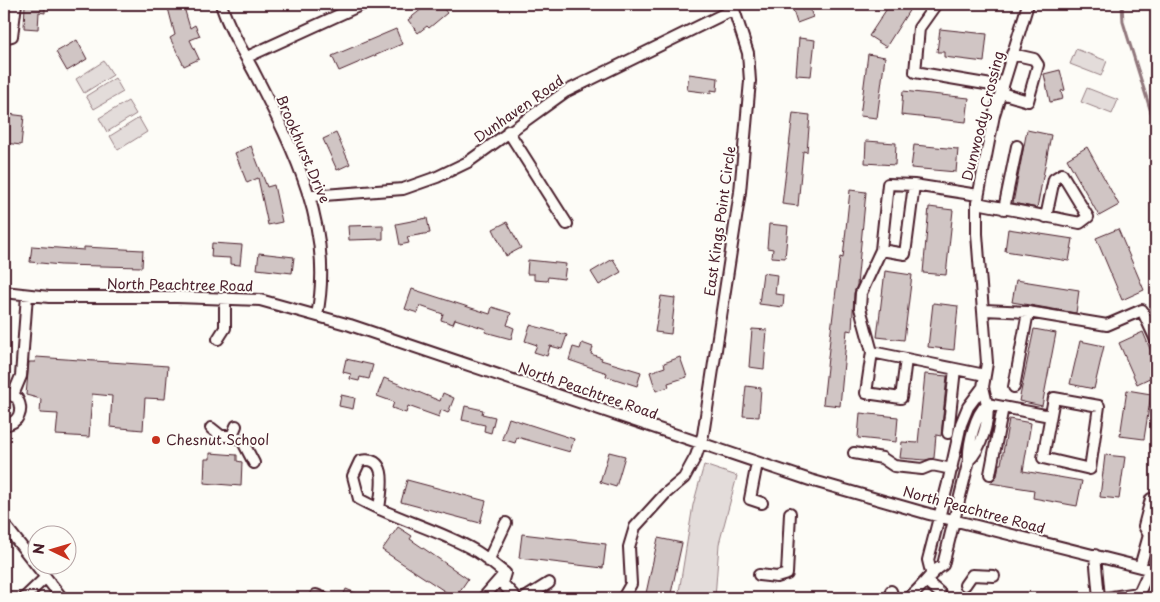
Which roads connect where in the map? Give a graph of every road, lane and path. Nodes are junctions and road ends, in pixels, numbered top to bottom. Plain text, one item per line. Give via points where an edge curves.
1 (221, 4) edge
2 (364, 4) edge
3 (936, 4) edge
4 (1028, 4) edge
5 (733, 6) edge
6 (4, 8) edge
7 (16, 8) edge
8 (8, 37) edge
9 (1012, 54) junction
10 (247, 57) junction
11 (1002, 90) junction
12 (508, 131) junction
13 (1017, 146) dead end
14 (914, 185) junction
15 (310, 196) junction
16 (978, 199) junction
17 (1004, 209) junction
18 (1046, 216) junction
19 (567, 224) dead end
20 (881, 250) junction
21 (4, 292) edge
22 (27, 294) junction
23 (225, 298) junction
24 (984, 310) junction
25 (1028, 312) junction
26 (317, 315) junction
27 (218, 339) dead end
28 (1156, 340) edge
29 (872, 352) junction
30 (906, 359) junction
31 (955, 369) junction
32 (985, 375) junction
33 (983, 387) junction
34 (1014, 387) dead end
35 (8, 393) edge
36 (987, 404) junction
37 (1003, 407) junction
38 (1050, 416) junction
39 (4, 425) edge
40 (211, 428) dead end
41 (948, 433) dead end
42 (700, 445) junction
43 (854, 453) dead end
44 (757, 462) junction
45 (254, 463) dead end
46 (952, 469) junction
47 (990, 474) dead end
48 (1156, 500) edge
49 (762, 503) dead end
50 (375, 507) dead end
51 (790, 513) dead end
52 (940, 517) junction
53 (954, 520) junction
54 (506, 522) dead end
55 (4, 524) edge
56 (1153, 536) edge
57 (1095, 555) junction
58 (488, 561) junction
59 (1149, 569) edge
60 (505, 573) junction
61 (758, 575) dead end
62 (929, 576) junction
63 (994, 576) dead end
64 (45, 578) junction
65 (549, 583) dead end
66 (965, 585) dead end
67 (940, 593) dead end
68 (1140, 595) edge
69 (56, 596) edge
70 (25, 598) edge
71 (483, 598) edge
72 (516, 598) edge
73 (525, 598) edge
74 (623, 598) edge
75 (908, 598) edge
76 (1099, 598) edge
77 (1104, 598) edge

1 - 10 street, Brookhurst Drive
2 - 10 street
3 - 11 street via 919,28 915,72
4 - 9 street, Dunwoody Crossing
5 - 12 street, Dunhaven Road via 565,92
5 - 42 street, East Kings Point Circle via 748,53 750,80 740,192
6 - 7 street
7 - 8 street
9 - 11 street, Dunwoody Crossing
9 - 11 street via 1034,58 1038,65 1028,101
10 - 15 street, Brookhurst Drive
11 - 16 street, Dunwoody Crossing
12 - 15 street, Dunhaven Road via 468,162 403,189
12 - 19 street
13 - 17 street
14 - 16 street
14 - 20 street via 888,184
14 - 20 street via 905,254
15 - 26 street, Brookhurst Drive via 321,242 322,275
16 - 17 street
16 - 24 street, Dunwoody Crossing via 976,234
17 - 18 street
18 - 18 street via 1080,223 1088,217 1062,174 1054,178
20 - 29 street via 861,293 860,308
21 - 22 street, North Peachtree Road
22 - 23 street, North Peachtree Road via 50,297
22 - 35 street via 21,376
23 - 26 street, North Peachtree Road via 260,300
23 - 27 street via 225,328
24 - 25 street
24 - 32 street, Dunwoody Crossing
25 - 28 street via 1108,325 1142,310
25 - 34 street
26 - 42 street, North Peachtree Road
29 - 30 street
29 - 30 street via 866,393 901,398
30 - 31 street
31 - 32 street
31 - 41 street
32 - 33 street, Dunwoody Crossing
33 - 36 street, Dunwoody Crossing
33 - 46 street, Dunwoody Crossing via 975,399 968,432 958,440
35 - 39 street via 20,403 20,414 14,422
36 - 37 street
36 - 53 street, Dunwoody Crossing via 989,413 975,454 969,460
37 - 38 street
37 - 47 street
38 - 38 street via 1054,398 1099,406 1090,469 1043,458
40 - 45 street via 221,436 234,431
42 - 44 street, North Peachtree Road
42 - 74 street, East Kings Point Circle via 684,478 635,527 629,547 631,584
43 - 46 street via 882,458 894,466 922,469 932,465
44 - 49 street via 750,499
44 - 52 street, North Peachtree Road
46 - 52 street, Dunwoody Crossing
48 - 56 street via 1151,499 1144,526
50 - 58 street via 474,550
51 - 61 street via 786,574 777,577
52 - 53 street, North Peachtree Road
52 - 62 street, Dunwoody Crossing via 928,560
53 - 57 street, North Peachtree Road
53 - 62 street, Dunwoody Crossing via 942,565
54 - 58 street
55 - 64 street
56 - 59 street
57 - 59 street, North Peachtree Road
57 - 76 street
58 - 60 street
59 - 68 street
60 - 71 street
60 - 72 street via 502,583
62 - 67 street
62 - 75 street, Dunwoody Crossing
63 - 66 street via 972,575
64 - 69 street
64 - 70 street
65 - 73 street
68 - 77 street

